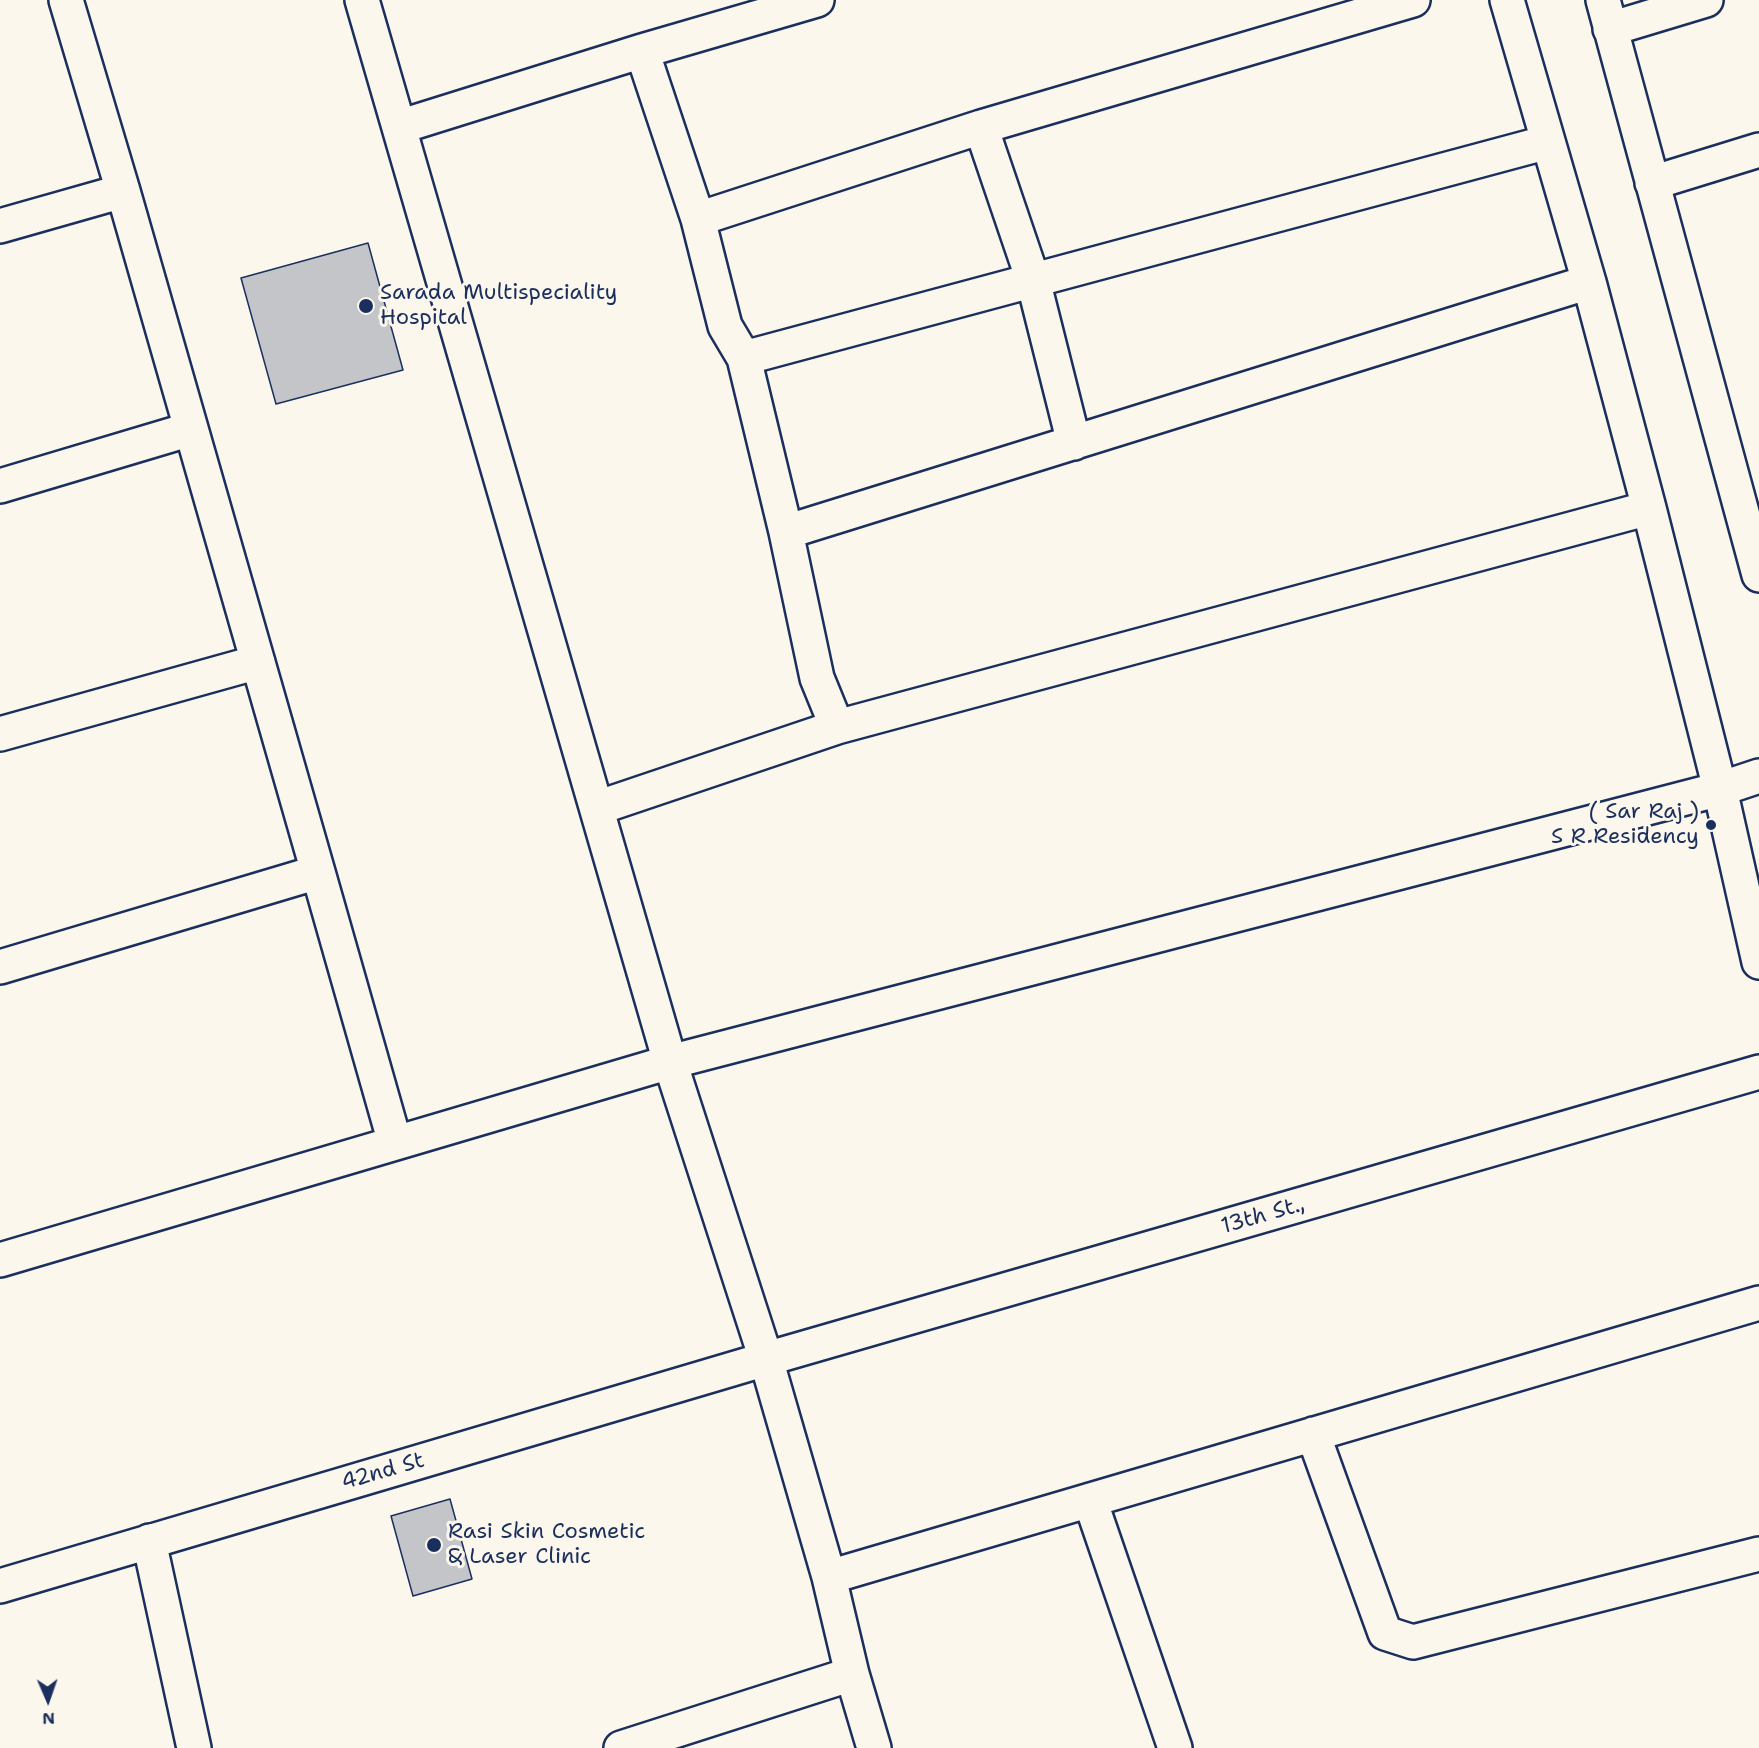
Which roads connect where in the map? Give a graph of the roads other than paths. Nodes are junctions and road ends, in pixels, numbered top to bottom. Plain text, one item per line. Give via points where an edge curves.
1 (66, 0) edge
2 (362, 0) edge
3 (817, 0) edge
4 (1413, 0) edge
5 (1507, 0) edge
6 (1706, 0) edge
7 (1606, 14) edge
8 (642, 51) junction
9 (399, 127) junction
10 (981, 127) junction
11 (1548, 142) junction
12 (1759, 150) edge
13 (1652, 183) junction
14 (123, 191) junction
15 (698, 219) junction
16 (0, 226) edge
17 (1033, 280) junction
18 (1589, 282) junction
19 (744, 358) junction
20 (191, 429) junction
21 (1074, 443) junction
22 (0, 486) edge
23 (1749, 496) edge
24 (1648, 508) junction
25 (786, 532) junction
26 (1759, 575) edge
27 (258, 662) junction
28 (837, 727) junction
29 (0, 734) edge
30 (1759, 776) edge
31 (1720, 789) junction
32 (597, 808) junction
33 (318, 872) junction
34 (1759, 962) edge
35 (0, 967) edge
36 (670, 1062) junction
37 (1759, 1072) edge
38 (395, 1143) junction
39 (0, 1260) edge
40 (1759, 1303) edge
41 (766, 1359) junction
42 (1313, 1434) junction
43 (1090, 1500) junction
44 (149, 1541) junction
45 (1759, 1554) edge
46 (829, 1577) junction
47 (1, 1582) edge
48 (852, 1674) junction
49 (194, 1748) edge
50 (621, 1748) edge
51 (874, 1748) edge
52 (1175, 1748) edge

1 - 14 street
2 - 9 street
3 - 8 street
4 - 10 street
5 - 11 street
6 - 7 street
7 - 13 street
8 - 9 street
8 - 15 street
9 - 32 street
10 - 15 street
10 - 17 street
11 - 17 street
11 - 18 street
12 - 13 street
13 - 23 street
14 - 16 street
14 - 20 street
15 - 19 street via 725,326
17 - 19 street
17 - 21 street
18 - 21 street
18 - 24 street
19 - 25 street
20 - 22 street
20 - 27 street
21 - 25 street
23 - 26 street
24 - 28 street
24 - 31 street
25 - 28 street via 817,678
27 - 29 street
27 - 33 street
28 - 32 street
30 - 31 street
31 - 34 street
31 - 36 street
32 - 36 street
33 - 35 street
33 - 38 street
36 - 38 street
36 - 41 street
37 - 41 street, 13th St.,
38 - 39 street
40 - 42 street
41 - 44 street, 42nd St
41 - 46 street
42 - 43 street
42 - 45 street via 1384,1633 1413,1642
43 - 46 street
43 - 52 street
44 - 47 street, 42nd St
44 - 49 street
46 - 48 street
48 - 50 street
48 - 51 street

